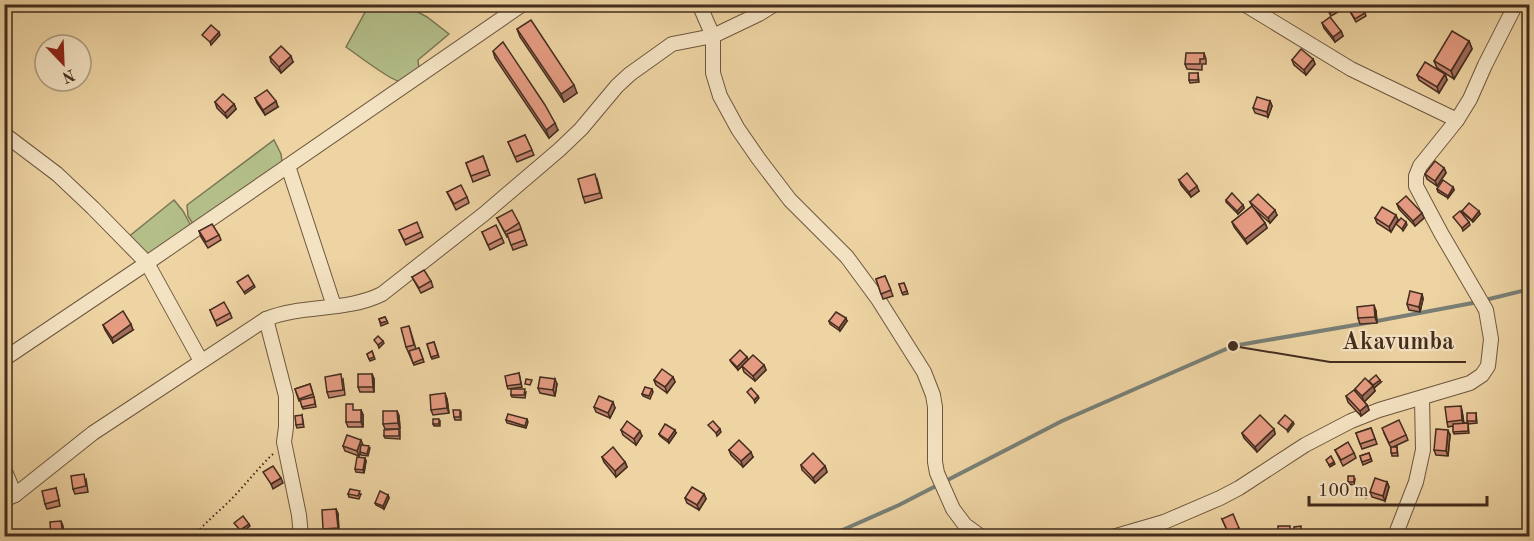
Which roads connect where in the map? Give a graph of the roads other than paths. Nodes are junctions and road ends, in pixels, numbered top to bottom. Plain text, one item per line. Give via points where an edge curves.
1 (523, 4) edge
2 (699, 4) edge
3 (776, 4) edge
4 (1244, 4) edge
5 (1516, 4) edge
6 (713, 36) junction
7 (1457, 120) junction
8 (4, 134) edge
9 (288, 166) junction
10 (147, 263) junction
11 (334, 306) junction
12 (266, 319) junction
13 (4, 359) edge
14 (201, 361) junction
15 (1422, 398) junction
16 (4, 469) edge
17 (10, 498) edge
18 (301, 537) edge
19 (980, 537) edge
20 (1116, 537) edge
21 (1395, 537) edge

1 - 9 street
2 - 6 street
3 - 6 street
4 - 7 street via 1351,69
5 - 7 street
6 - 11 street via 672,44 630,74 560,150 382,294
6 - 19 street via 713,73 738,129 790,200 854,267 924,372 935,406 937,473 953,510
7 - 15 street via 1420,166 1416,186 1486,310 1491,339 1488,366 1470,383
8 - 10 street via 57,174
9 - 10 street
9 - 11 street
10 - 13 street
10 - 14 street
11 - 12 street
12 - 14 street
12 - 18 street via 286,396 284,442
14 - 17 street via 93,433
15 - 20 street via 1351,421 1221,498
15 - 21 street via 1423,450 1416,482
16 - 17 street

